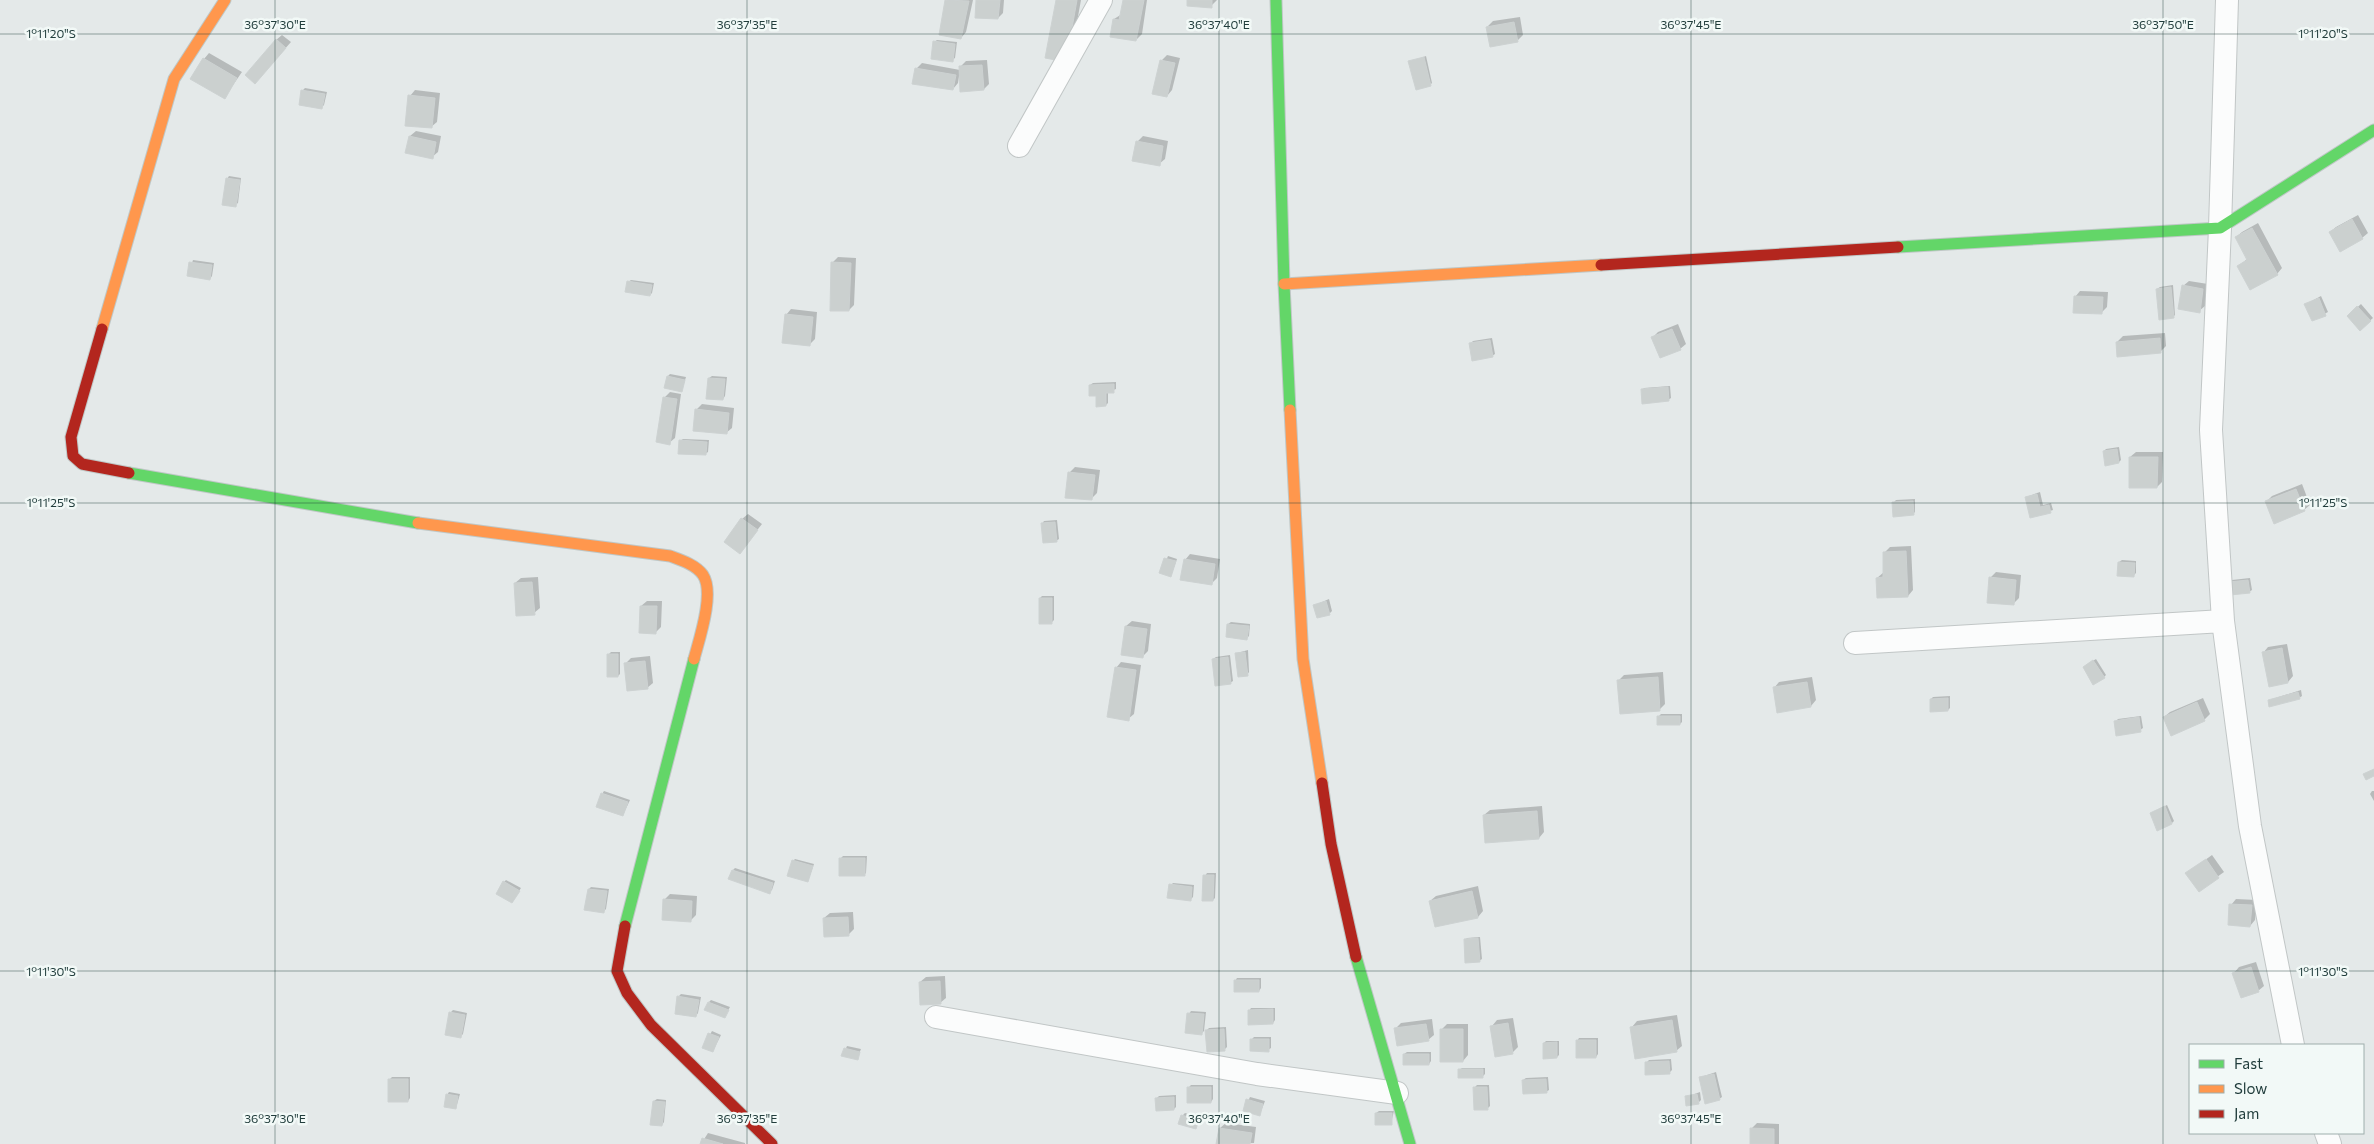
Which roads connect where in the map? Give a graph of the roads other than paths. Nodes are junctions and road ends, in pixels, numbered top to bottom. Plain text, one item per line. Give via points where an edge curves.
1 (225, 0) edge
2 (1101, 0) edge
3 (1276, 0) edge
4 (2227, 0) edge
5 (2374, 130) edge
6 (1019, 146) dead end
7 (2220, 228) junction
8 (1284, 284) junction
9 (2223, 621) junction
10 (1855, 643) dead end
11 (936, 1017) dead end
12 (2293, 1044) edge
13 (1397, 1093) junction
14 (772, 1144) edge
15 (1410, 1144) edge

1 - 14 street via 174,79 71,437 73,456 82,464 104,470 421,523 670,556 702,571 708,586 702,628 635,882 618,957 618,971 627,993 651,1025
2 - 6 street
3 - 8 street
4 - 7 street
5 - 7 street
7 - 8 street
7 - 9 street via 2211,430
8 - 13 street via 1303,659 1331,844 1360,975
9 - 10 street
9 - 12 street via 2250,826
11 - 13 street via 1257,1074
13 - 15 street

